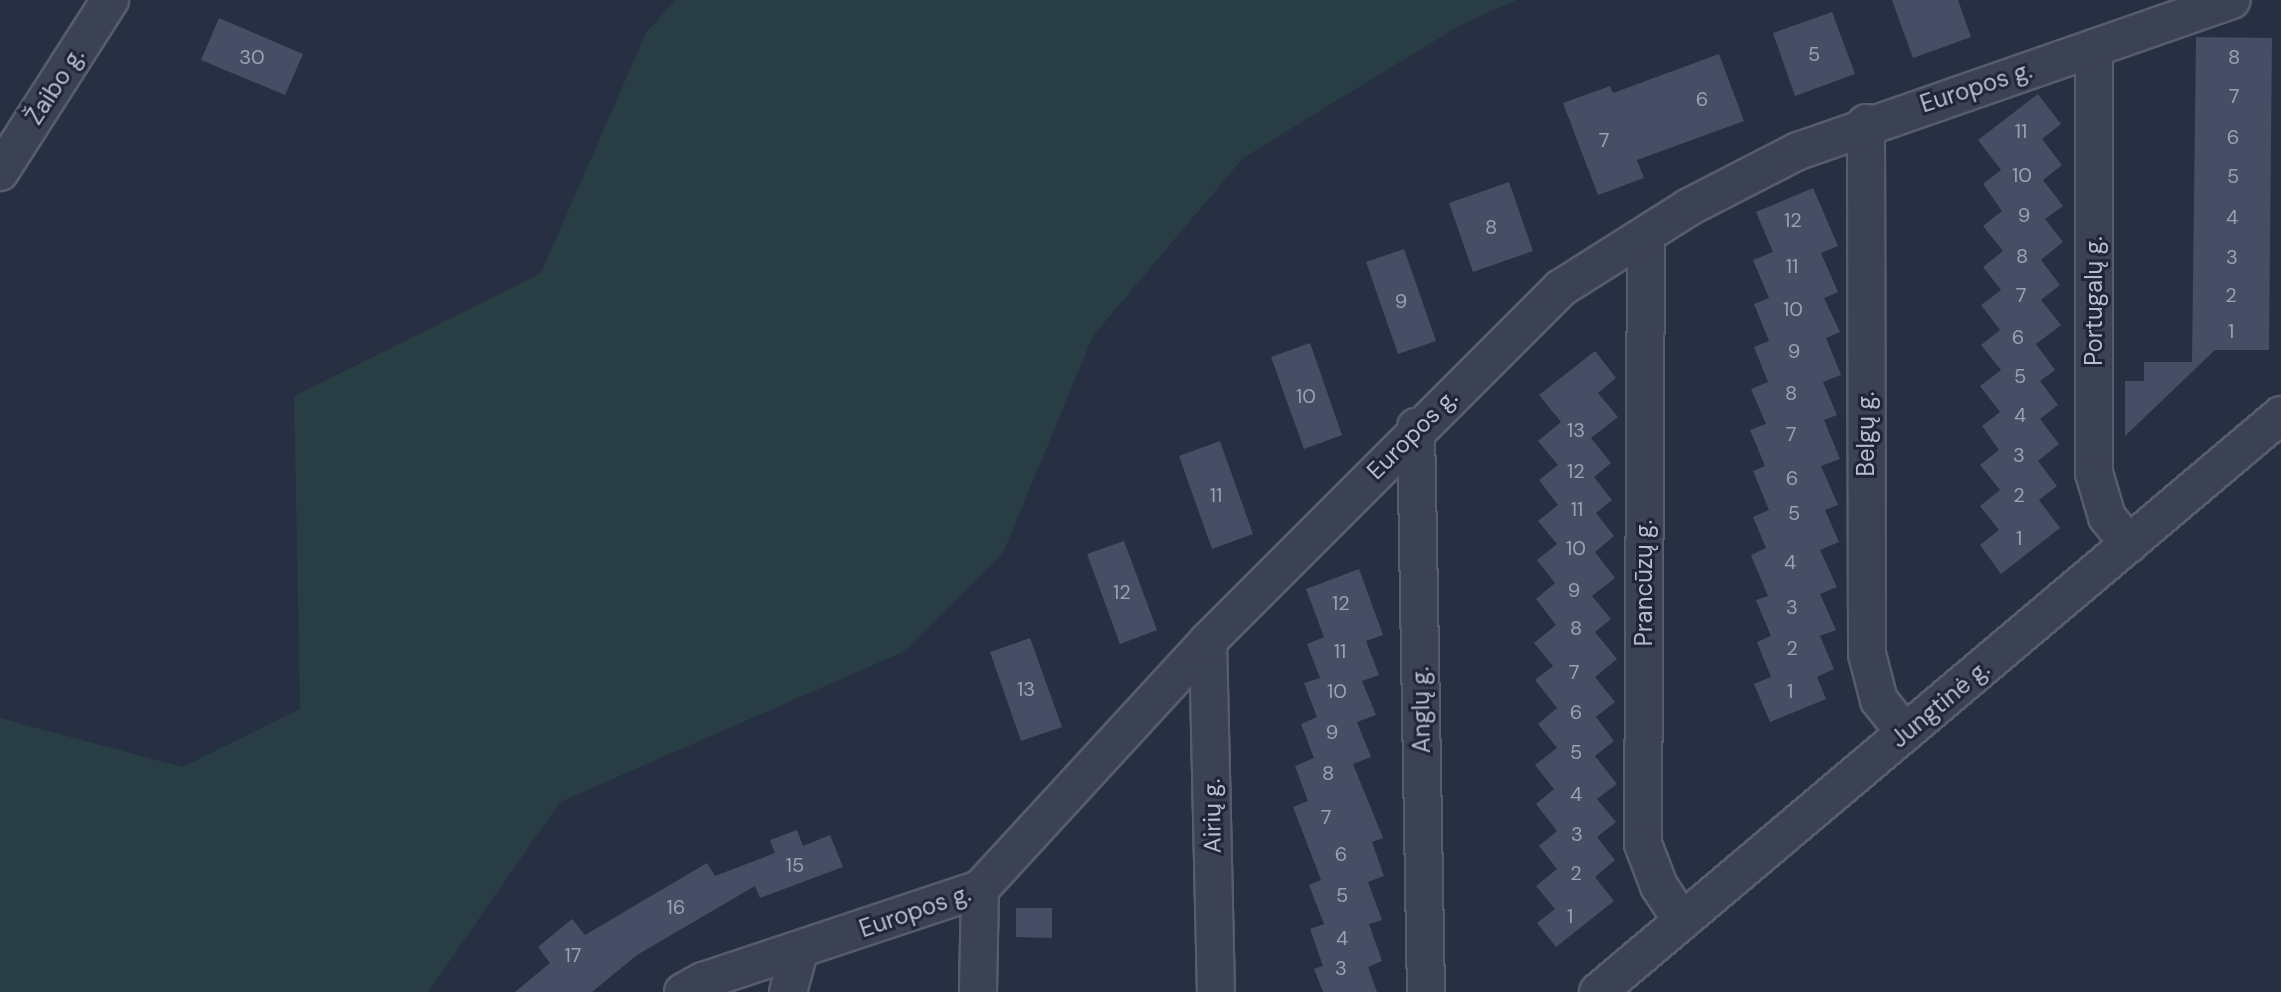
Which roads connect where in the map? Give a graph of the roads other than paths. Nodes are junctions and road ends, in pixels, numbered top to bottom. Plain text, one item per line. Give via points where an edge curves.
1 (110, 0) edge
2 (2231, 0) edge
3 (2094, 48) junction
4 (1866, 123) junction
5 (0, 172) edge
6 (1646, 235) junction
7 (2281, 415) edge
8 (1416, 427) junction
9 (2129, 544) junction
10 (1208, 641) junction
11 (1905, 733) junction
12 (980, 889) junction
13 (1682, 921) junction
14 (799, 952) junction
15 (683, 992) edge
16 (788, 992) edge
17 (978, 992) edge
18 (1216, 992) edge
19 (1426, 992) edge
20 (1598, 992) edge

1 - 5 street, Žaibo g.
2 - 3 street, Europos g.
3 - 4 street, Europos g.
3 - 9 street, Portugalų g. via 2094,473 2107,517
4 - 6 street, Europos g. via 1784,158
4 - 11 street, Belgų g. via 1867,654 1879,700
6 - 8 street, Europos g. via 1561,288
6 - 13 street, Prancūzų g. via 1643,844 1659,886
7 - 9 street, Jungtinė g.
8 - 10 street, Europos g.
8 - 19 street, Anglų g.
9 - 11 street, Jungtinė g.
10 - 12 street, Europos g.
10 - 18 street, Airių g.
11 - 13 street, Jungtinė g.
12 - 14 street, Europos g.
12 - 17 street
13 - 20 street, Jungtinė g.
14 - 15 street, Europos g.
14 - 16 street

